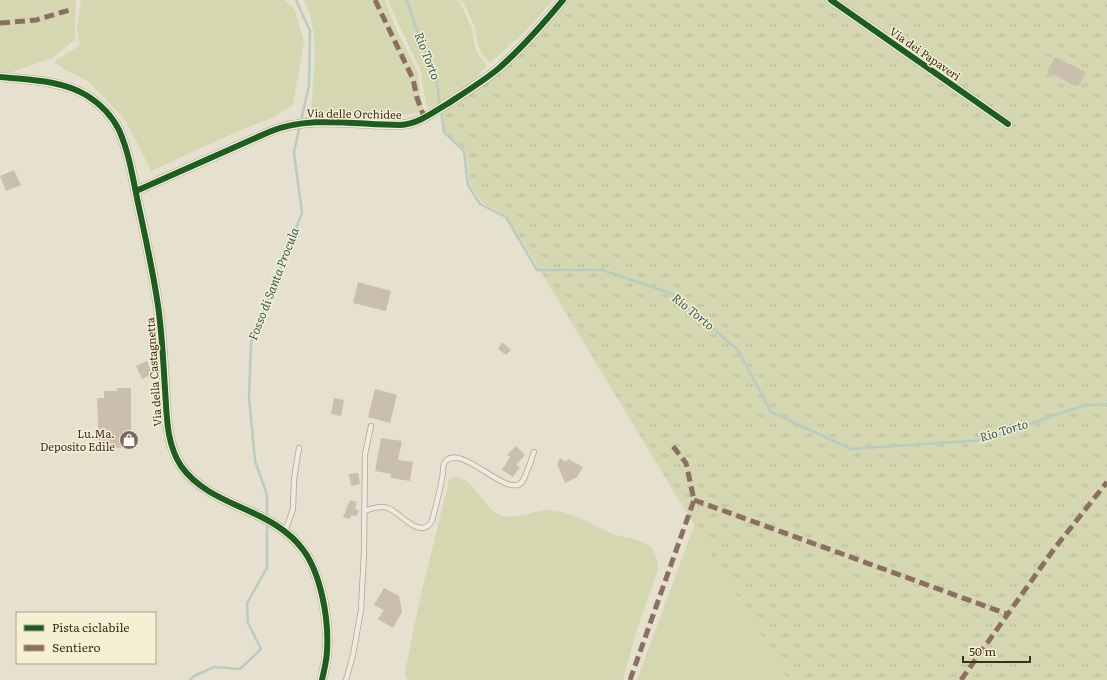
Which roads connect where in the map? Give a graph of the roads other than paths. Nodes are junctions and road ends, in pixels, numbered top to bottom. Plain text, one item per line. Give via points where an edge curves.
1 (563, 0) edge
2 (831, 0) edge
3 (0, 77) edge
4 (1008, 124) dead end
5 (136, 191) junction
6 (371, 426) dead end
7 (299, 448) dead end
8 (534, 452) dead end
9 (364, 512) junction
10 (285, 532) junction
11 (322, 680) edge
12 (346, 680) edge

1 - 5 street, Via delle Orchidee via 501,66 450,103 414,122 404,125 333,122 283,127
2 - 4 street, Via dei Papaveri
3 - 5 street, Via della Castagnetta via 58,84 82,93 96,103 113,120 121,134
5 - 10 street, Via della Castagnetta via 159,308 168,430 173,450 182,466 200,485 222,499 275,524
6 - 9 lane via 365,454
7 - 10 lane via 293,509
8 - 9 lane via 523,481 516,486 504,483 464,460 447,460 432,520 424,527 414,526 388,508 380,507
9 - 12 lane via 360,610
10 - 11 street, Via della Castagnetta via 305,553 314,570 320,592 327,637 327,655

